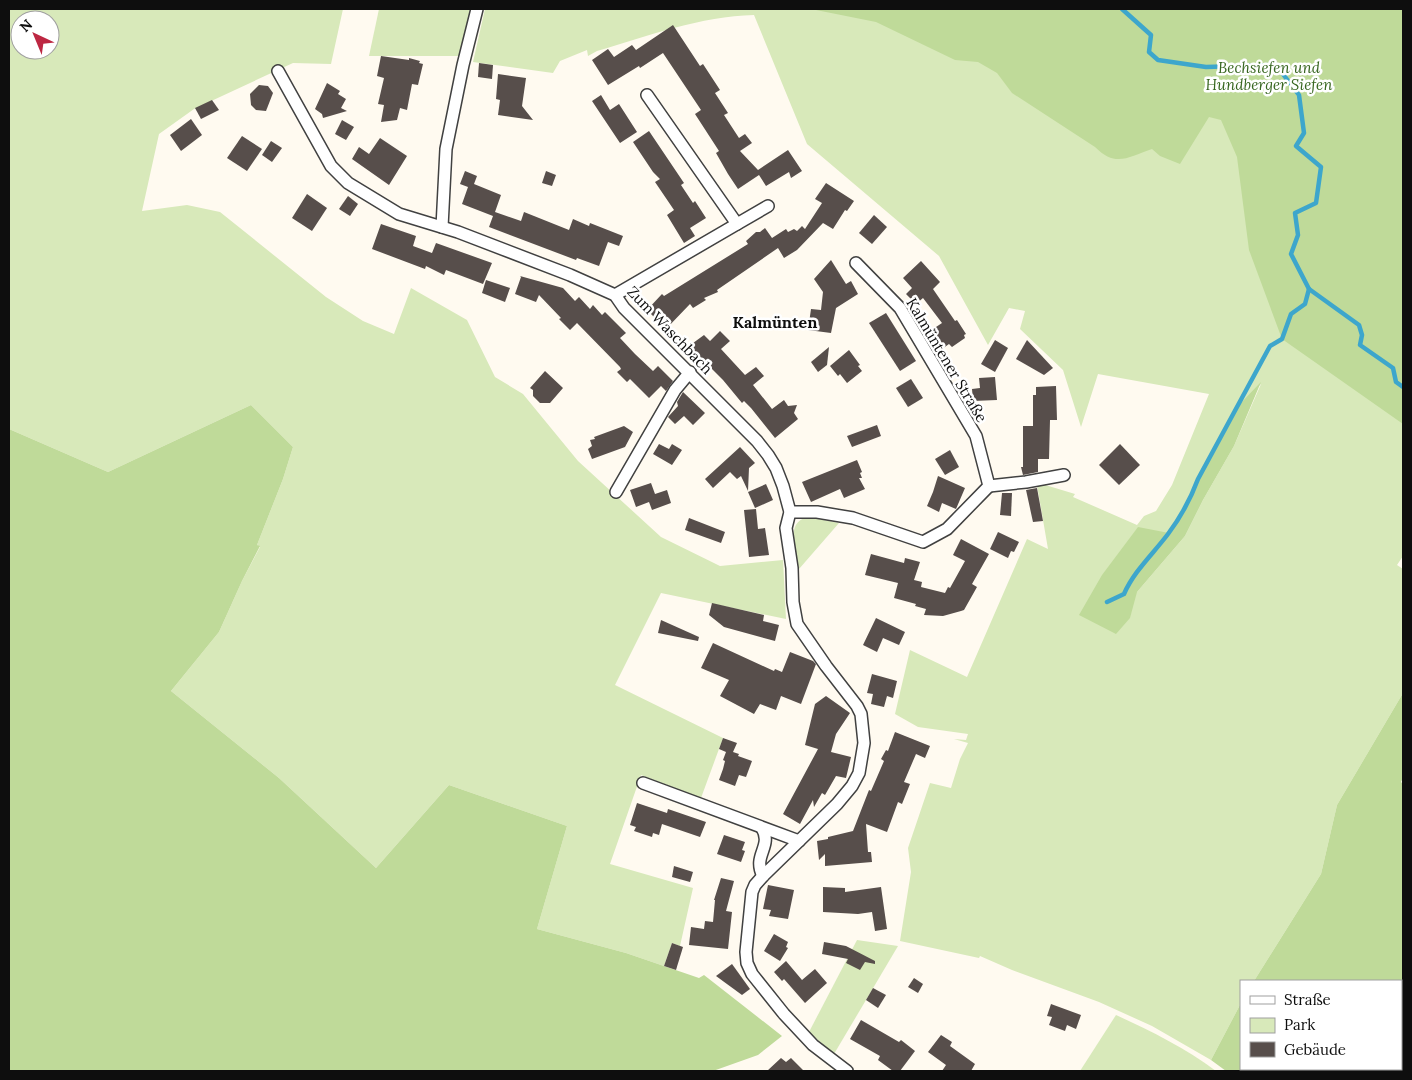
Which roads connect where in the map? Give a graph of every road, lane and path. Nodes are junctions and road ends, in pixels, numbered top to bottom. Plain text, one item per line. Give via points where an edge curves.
1 (477, 9) edge
2 (278, 71) dead end
3 (647, 95) dead end
4 (768, 206) dead end
5 (737, 224) junction
6 (442, 227) junction
7 (856, 263) dead end
8 (615, 295) junction
9 (690, 372) junction
10 (1064, 474) dead end
11 (989, 486) junction
12 (616, 492) dead end
13 (790, 512) junction
14 (643, 783) dead end
15 (762, 828) junction
16 (799, 841) junction
17 (763, 876) junction
18 (847, 1071) edge

1 - 6 street via 446,149
2 - 6 street, Zum Waschbach via 331,166 341,178 399,214
3 - 5 street
4 - 5 street
5 - 8 street
6 - 8 street, Zum Waschbach
7 - 11 street, Kalmüntener Straße via 900,308 976,436
8 - 9 street, Zum Waschbach via 624,308
9 - 12 street via 675,390
9 - 13 street, Zum Waschbach via 768,455 781,480
10 - 11 street
11 - 13 street via 947,529 923,542 853,518
13 - 16 street via 786,528 797,624 857,706 864,743 859,774 852,786
14 - 15 street
15 - 16 street
15 - 17 street via 766,843 759,868
16 - 17 street
17 - 18 street via 752,892 746,952 750,970 806,1038

